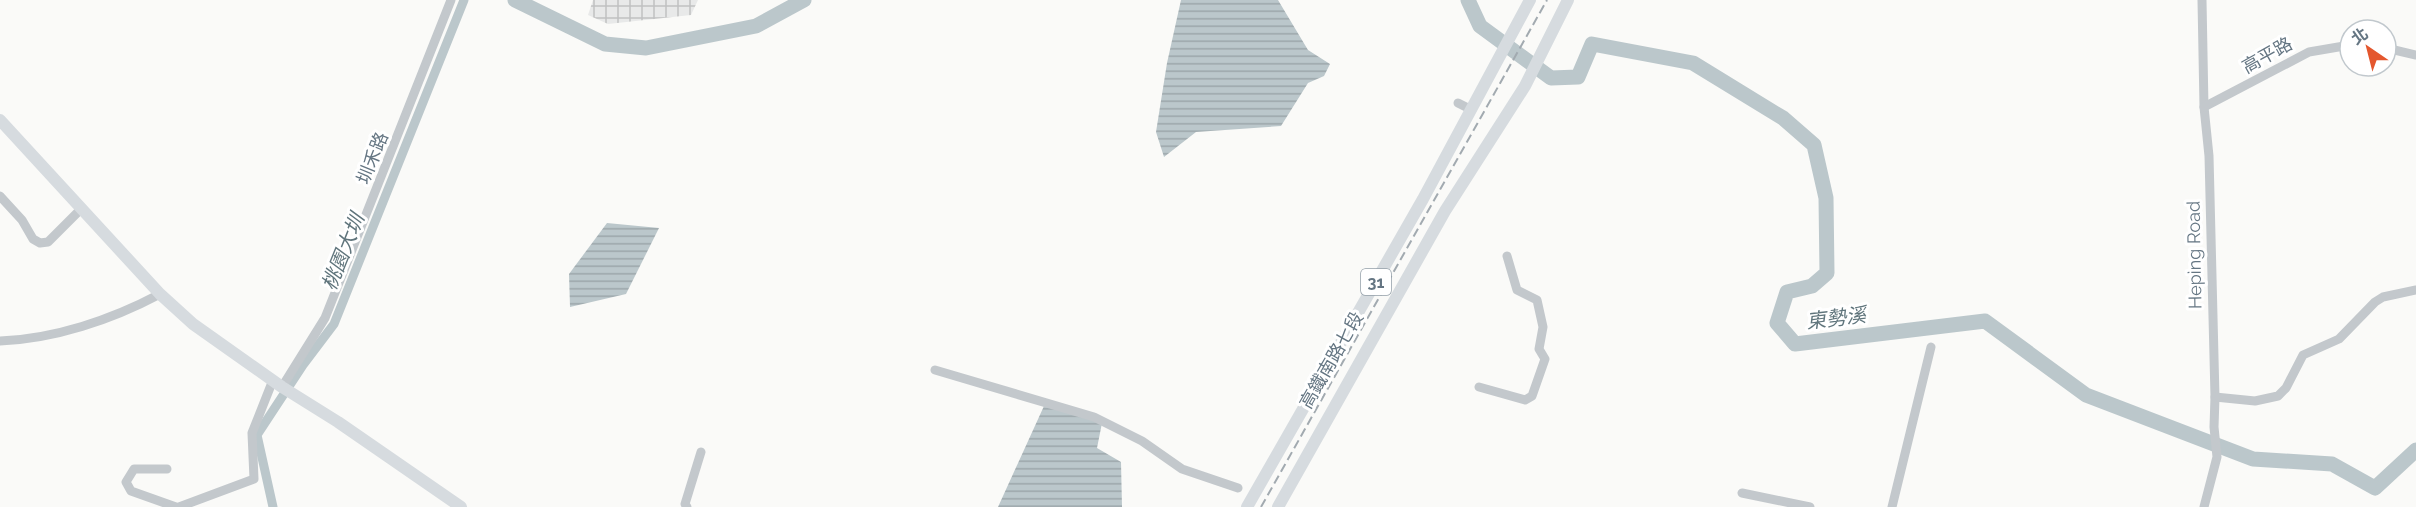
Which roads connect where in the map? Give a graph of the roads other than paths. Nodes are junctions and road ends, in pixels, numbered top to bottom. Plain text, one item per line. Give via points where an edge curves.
1 (451, 0) edge
2 (1530, 0) edge
3 (1568, 0) edge
4 (2202, 0) edge
5 (2338, 47) edge
6 (2398, 51) edge
7 (2416, 56) edge
8 (1458, 104) dead end
9 (2205, 107) junction
10 (1470, 109) junction
11 (0, 120) edge
12 (0, 196) edge
13 (81, 209) junction
14 (1507, 256) dead end
15 (2416, 290) edge
16 (160, 294) junction
17 (0, 340) edge
18 (1931, 347) dead end
19 (935, 370) dead end
20 (281, 387) junction
21 (1479, 387) dead end
22 (2215, 397) junction
23 (701, 452) dead end
24 (167, 469) dead end
25 (1238, 488) dead end
26 (1742, 493) dead end
27 (177, 507) edge
28 (461, 507) edge
29 (687, 507) edge
30 (1247, 507) edge
31 (1278, 507) edge
32 (1810, 507) edge
33 (1892, 507) edge
34 (2204, 507) edge

1 - 20 street, 圳禾路 via 325,318
2 - 10 main road, 高鐵南路七段 / 31
3 - 31 main road, 高鐵南路七段 / 31 via 1541,57
4 - 9 street, Heping Road
5 - 9 street, 高平路 via 2309,52
6 - 7 street
8 - 10 street
9 - 22 street, Heping Road
10 - 30 main road, 高鐵南路七段 / 31
11 - 13 main road
12 - 13 street via 40,243 48,242
13 - 16 main road
14 - 21 street via 1517,290 1537,300 1543,327 1539,349 1545,359 1532,396 1525,400
15 - 22 street via 2374,302 2339,339 2306,353 2278,396 2255,401
16 - 17 street via 58,333
16 - 20 main road via 194,324
18 - 33 street
19 - 25 street via 1094,417 1142,441 1182,469
20 - 27 street, 圳禾路 via 252,433 254,479
20 - 28 main road
22 - 34 street, Heping Road via 2217,457
23 - 29 street
24 - 27 street via 134,469 126,482 130,491
26 - 32 street

